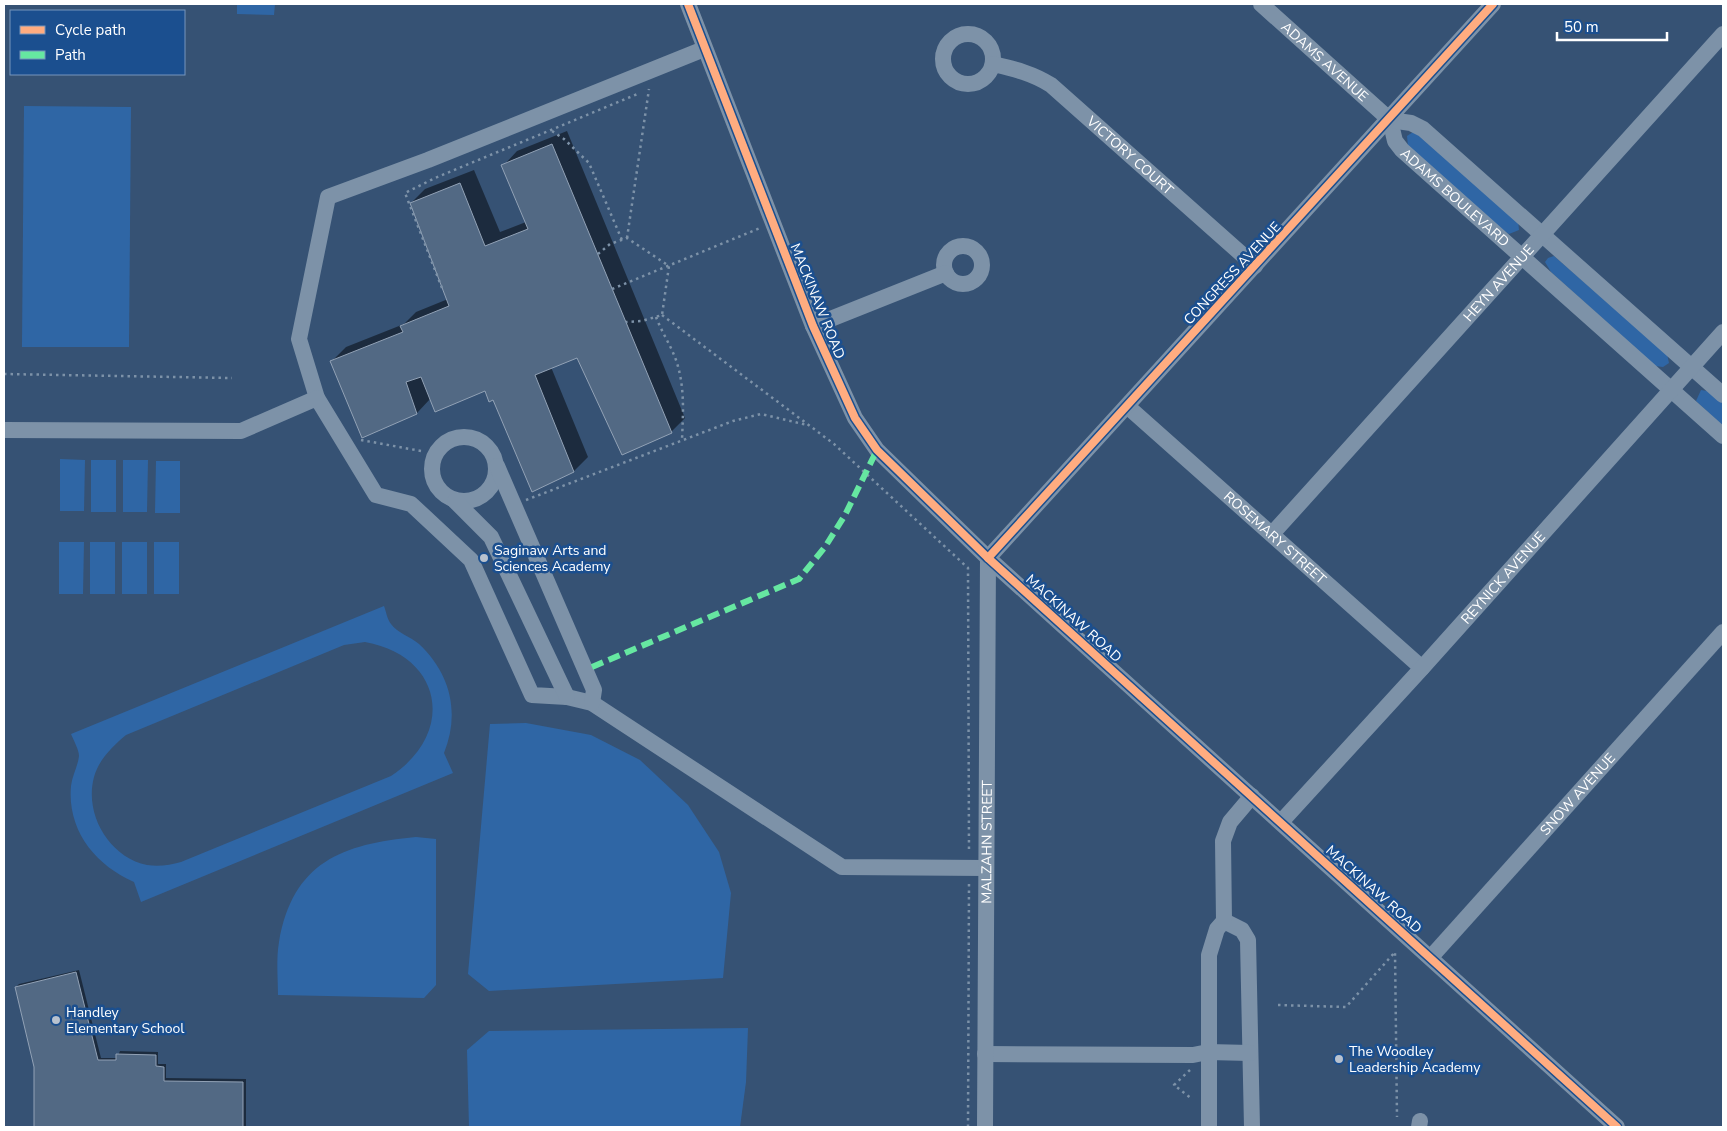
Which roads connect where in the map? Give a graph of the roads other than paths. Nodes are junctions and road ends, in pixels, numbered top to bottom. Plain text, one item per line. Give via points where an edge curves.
1 (688, 4) edge
2 (1262, 4) edge
3 (1493, 4) edge
4 (1723, 34) edge
5 (704, 49) junction
6 (993, 64) dead end
7 (1390, 120) junction
8 (1544, 234) junction
9 (1522, 256) junction
10 (1256, 266) junction
11 (946, 273) dead end
12 (813, 326) junction
13 (1723, 332) edge
14 (1692, 367) junction
15 (1670, 389) junction
16 (1723, 395) edge
17 (317, 398) junction
18 (1127, 406) junction
19 (4, 430) edge
20 (1723, 436) edge
21 (497, 466) junction
22 (455, 500) junction
23 (1272, 534) junction
24 (988, 558) junction
25 (1723, 632) edge
26 (1422, 668) junction
27 (567, 697) junction
28 (592, 703) junction
29 (1252, 796) junction
30 (1281, 822) junction
31 (986, 868) junction
32 (1224, 921) junction
33 (1431, 958) junction
34 (1208, 1052) junction
35 (1250, 1053) junction
36 (985, 1054) junction
37 (985, 1127) edge
38 (1209, 1127) edge
39 (1252, 1127) edge
40 (1617, 1127) edge

1 - 5 street, MACKINAW ROAD
2 - 7 street, ADAMS AVENUE
3 - 7 street, CONGRESS AVENUE
4 - 8 street, HEYN AVENUE
5 - 12 street, MACKINAW ROAD
5 - 17 street via 328,197 299,339
6 - 10 street, VICTORY COURT via 1022,70 1051,85
7 - 8 street, ADAMS BOULEVARD via 1411,123 1423,129
7 - 9 street, ADAMS BOULEVARD via 1395,141 1402,150
7 - 10 street, CONGRESS AVENUE
8 - 9 street, HEYN AVENUE
8 - 14 street, ADAMS BOULEVARD
9 - 15 street, ADAMS BOULEVARD
9 - 23 street, HEYN AVENUE
10 - 18 street, CONGRESS AVENUE
11 - 12 street
12 - 24 street, MACKINAW ROAD via 854,418 877,450
13 - 14 street, REYNICK AVENUE
14 - 15 street, REYNICK AVENUE
14 - 16 street, ADAMS BOULEVARD
15 - 20 street, ADAMS BOULEVARD
15 - 26 street, REYNICK AVENUE
17 - 19 street via 241,431
17 - 27 street via 376,495 411,504 471,560 532,695
18 - 23 street, ROSEMARY STREET
18 - 24 street, CONGRESS AVENUE
21 - 22 street via 494,481 486,494 477,499
21 - 22 street via 489,447 471,437 450,440 441,446 434,455 432,477 445,496
21 - 28 street via 594,690
22 - 27 street via 491,537
23 - 26 street, ROSEMARY STREET
24 - 29 street, MACKINAW ROAD
24 - 31 street, MALZAHN STREET
25 - 33 street, SNOW AVENUE
26 - 30 street, REYNICK AVENUE
27 - 28 street
28 - 31 street via 842,867
29 - 30 street, MACKINAW ROAD
29 - 32 street via 1230,822 1223,842
30 - 33 street, MACKINAW ROAD
31 - 36 street, MALZAHN STREET
32 - 34 street via 1217,929 1209,955
32 - 35 street via 1242,930 1248,940
33 - 40 street, MACKINAW ROAD
34 - 35 street
34 - 36 street via 1193,1055
34 - 38 street
35 - 39 street
36 - 37 street, MALZAHN STREET

